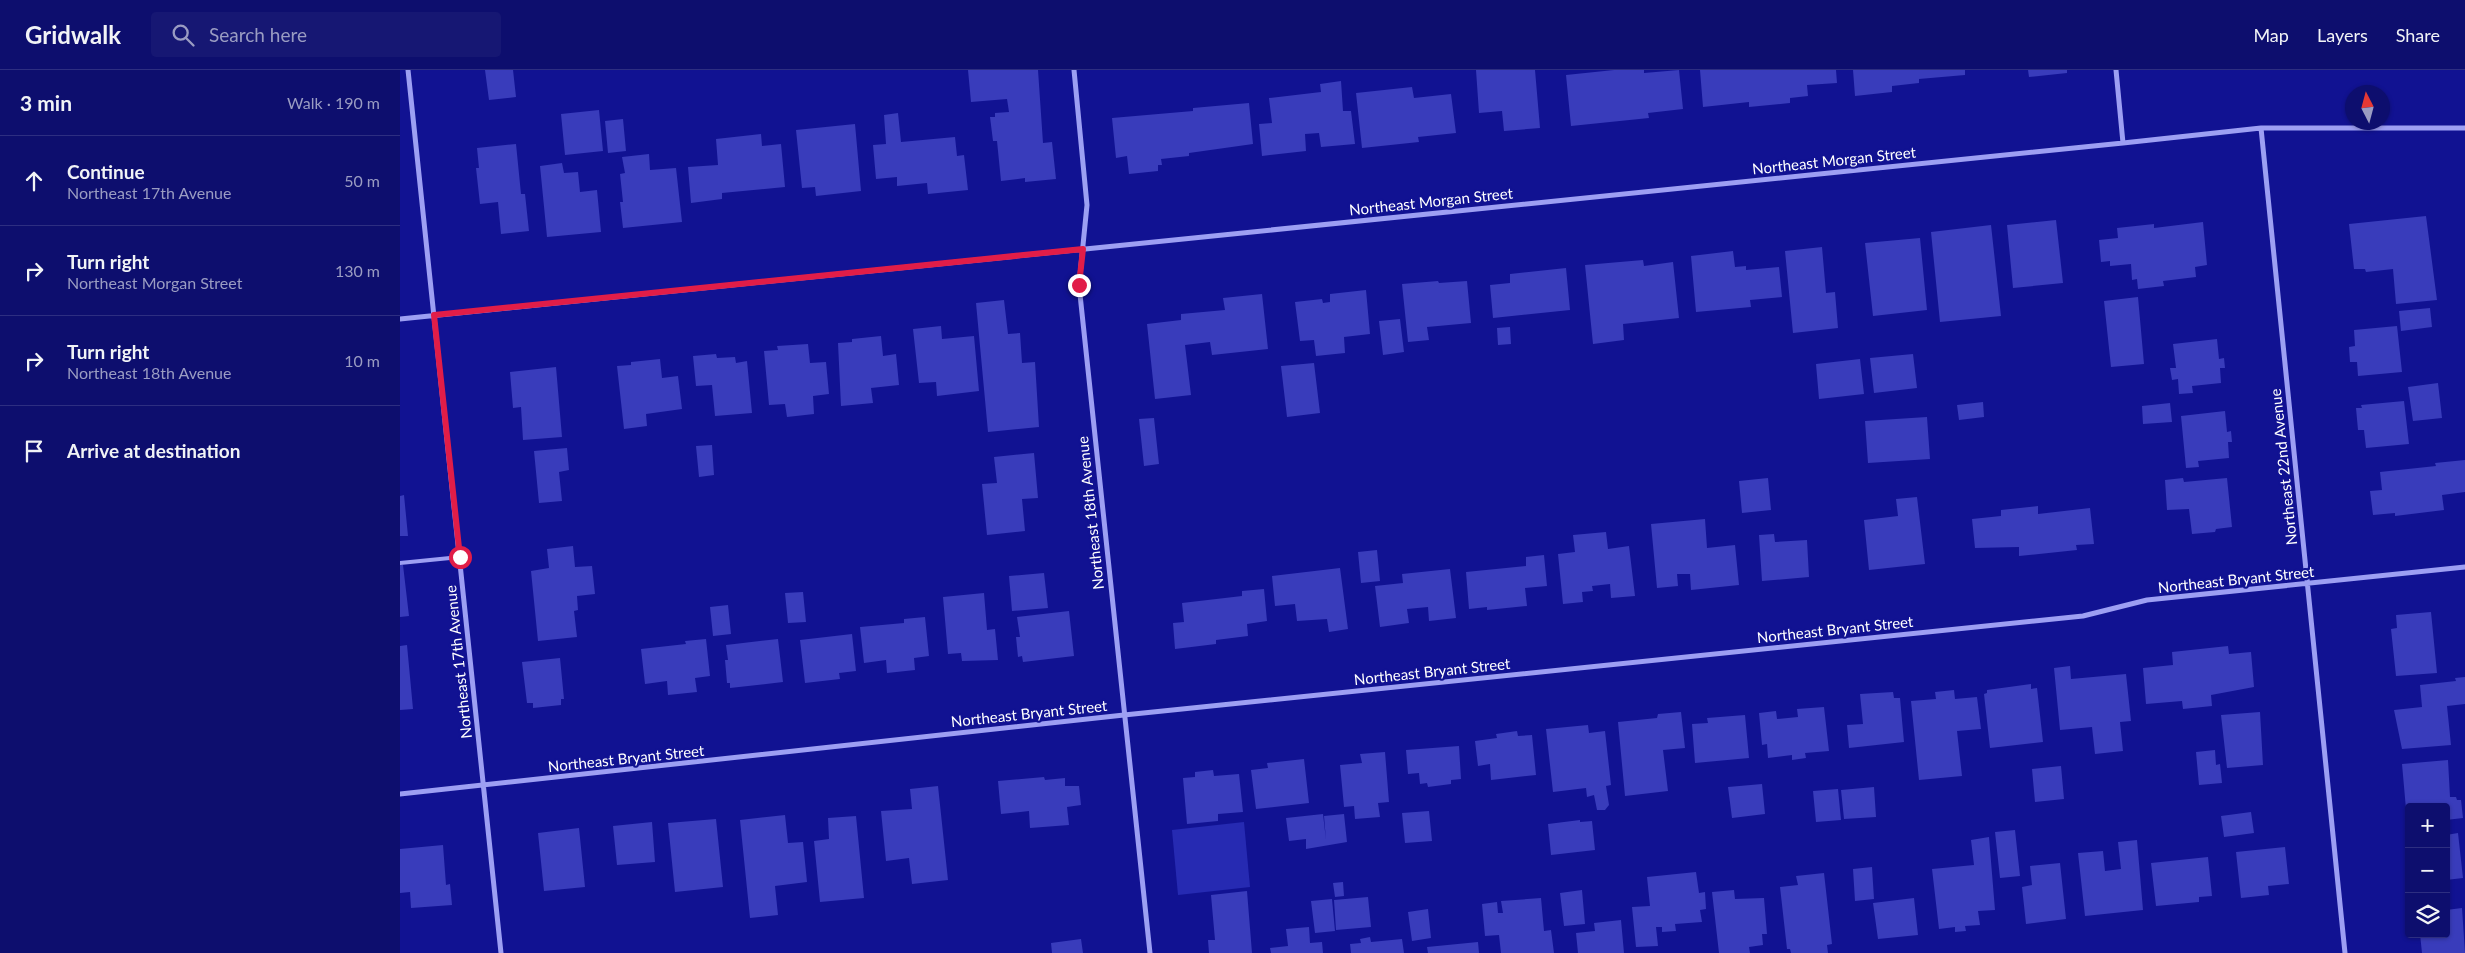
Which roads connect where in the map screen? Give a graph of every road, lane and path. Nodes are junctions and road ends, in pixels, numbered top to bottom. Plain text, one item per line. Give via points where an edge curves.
1 (408, 70) edge
2 (1074, 70) edge
3 (2116, 70) edge
4 (2262, 128) junction
5 (2465, 128) edge
6 (2123, 143) junction
7 (1083, 249) junction
8 (434, 315) junction
9 (400, 319) edge
10 (460, 557) junction
11 (400, 563) edge
12 (2465, 567) edge
13 (2308, 584) junction
14 (1124, 715) junction
15 (484, 786) junction
16 (400, 794) edge
17 (501, 953) edge
18 (1150, 953) edge
19 (2345, 953) edge

1 - 8 street, Northeast 17th Avenue
2 - 7 street, Northeast 18th Avenue via 1087,205
3 - 6 street
4 - 5 street, Northeast Morgan Street
4 - 6 street, Northeast Morgan Street
4 - 13 street, Northeast 22nd Avenue
6 - 7 street, Northeast Morgan Street
7 - 8 street, Northeast Morgan Street
7 - 14 street, Northeast 18th Avenue via 1079,285
8 - 9 street, Northeast Morgan Street
8 - 10 street, Northeast 17th Avenue
10 - 11 lane
10 - 15 street, Northeast 17th Avenue
12 - 13 street, Northeast Bryant Street
13 - 14 street, Northeast Bryant Street via 2147,600 2083,616
13 - 19 street, Northeast 22nd Avenue
14 - 15 street, Northeast Bryant Street
14 - 18 street, Northeast 18th Avenue
15 - 16 street, Northeast Bryant Street
15 - 17 street, Northeast 17th Avenue

